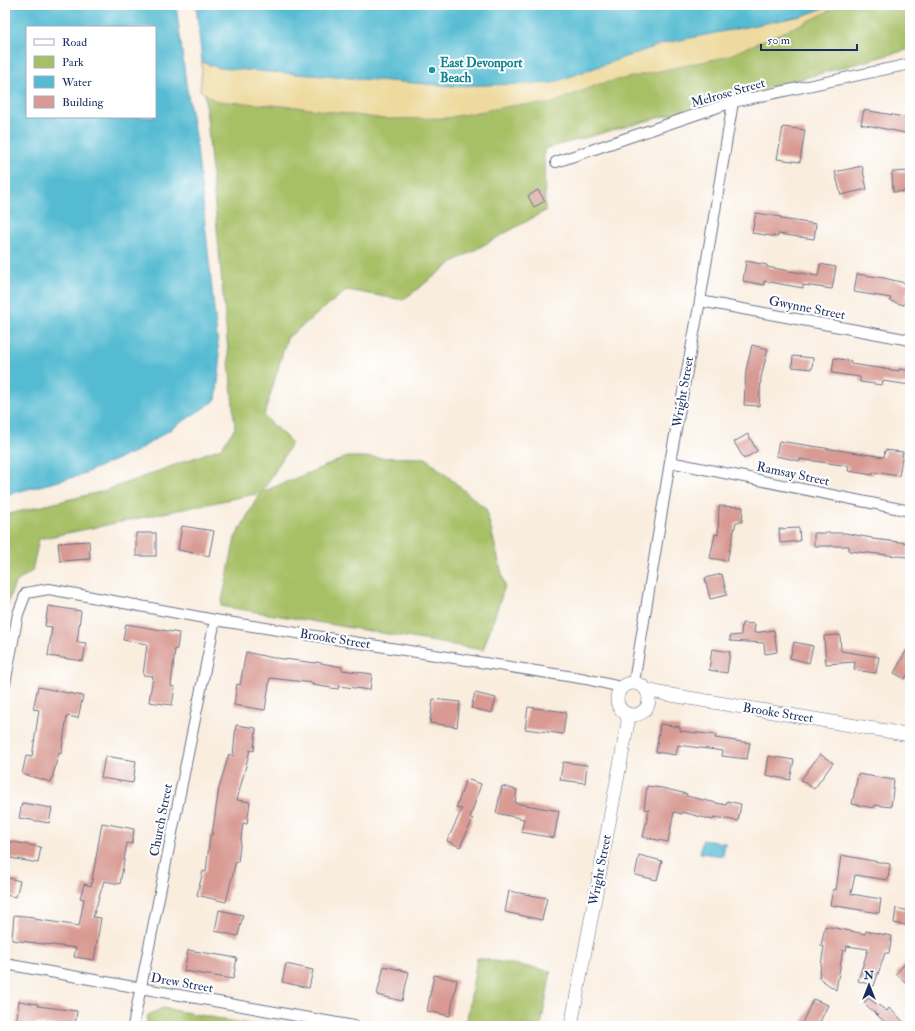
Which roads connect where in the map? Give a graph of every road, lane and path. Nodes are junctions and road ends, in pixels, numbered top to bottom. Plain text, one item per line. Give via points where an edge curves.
1 (910, 64) edge
2 (733, 102) junction
3 (556, 162) dead end
4 (700, 301) junction
5 (910, 340) edge
6 (670, 462) junction
7 (910, 511) edge
8 (215, 620) junction
9 (634, 682) junction
10 (5, 684) edge
11 (621, 687) junction
12 (647, 690) junction
13 (627, 714) junction
14 (910, 735) edge
15 (5, 964) edge
16 (141, 989) junction
17 (133, 1026) edge
18 (354, 1026) edge
19 (571, 1026) edge

1 - 2 street, Melrose Street
2 - 3 street, Melrose Street
2 - 4 street, Wright Street
4 - 5 street, Gwynne Street
4 - 6 street, Wright Street
6 - 7 street, Ramsay Street
6 - 9 street, Wright Street
8 - 10 street, Brooke Street via 49,589 26,593 18,614
8 - 11 street, Brooke Street
8 - 16 street, Church Street
9 - 11 street
9 - 12 street
11 - 13 street via 616,697 617,702
12 - 13 street via 649,700 646,709 637,715
12 - 14 street, Brooke Street
13 - 19 street, Wright Street via 628,722
15 - 16 street, Drew Street
16 - 17 street, Church Street
16 - 18 street, Drew Street

